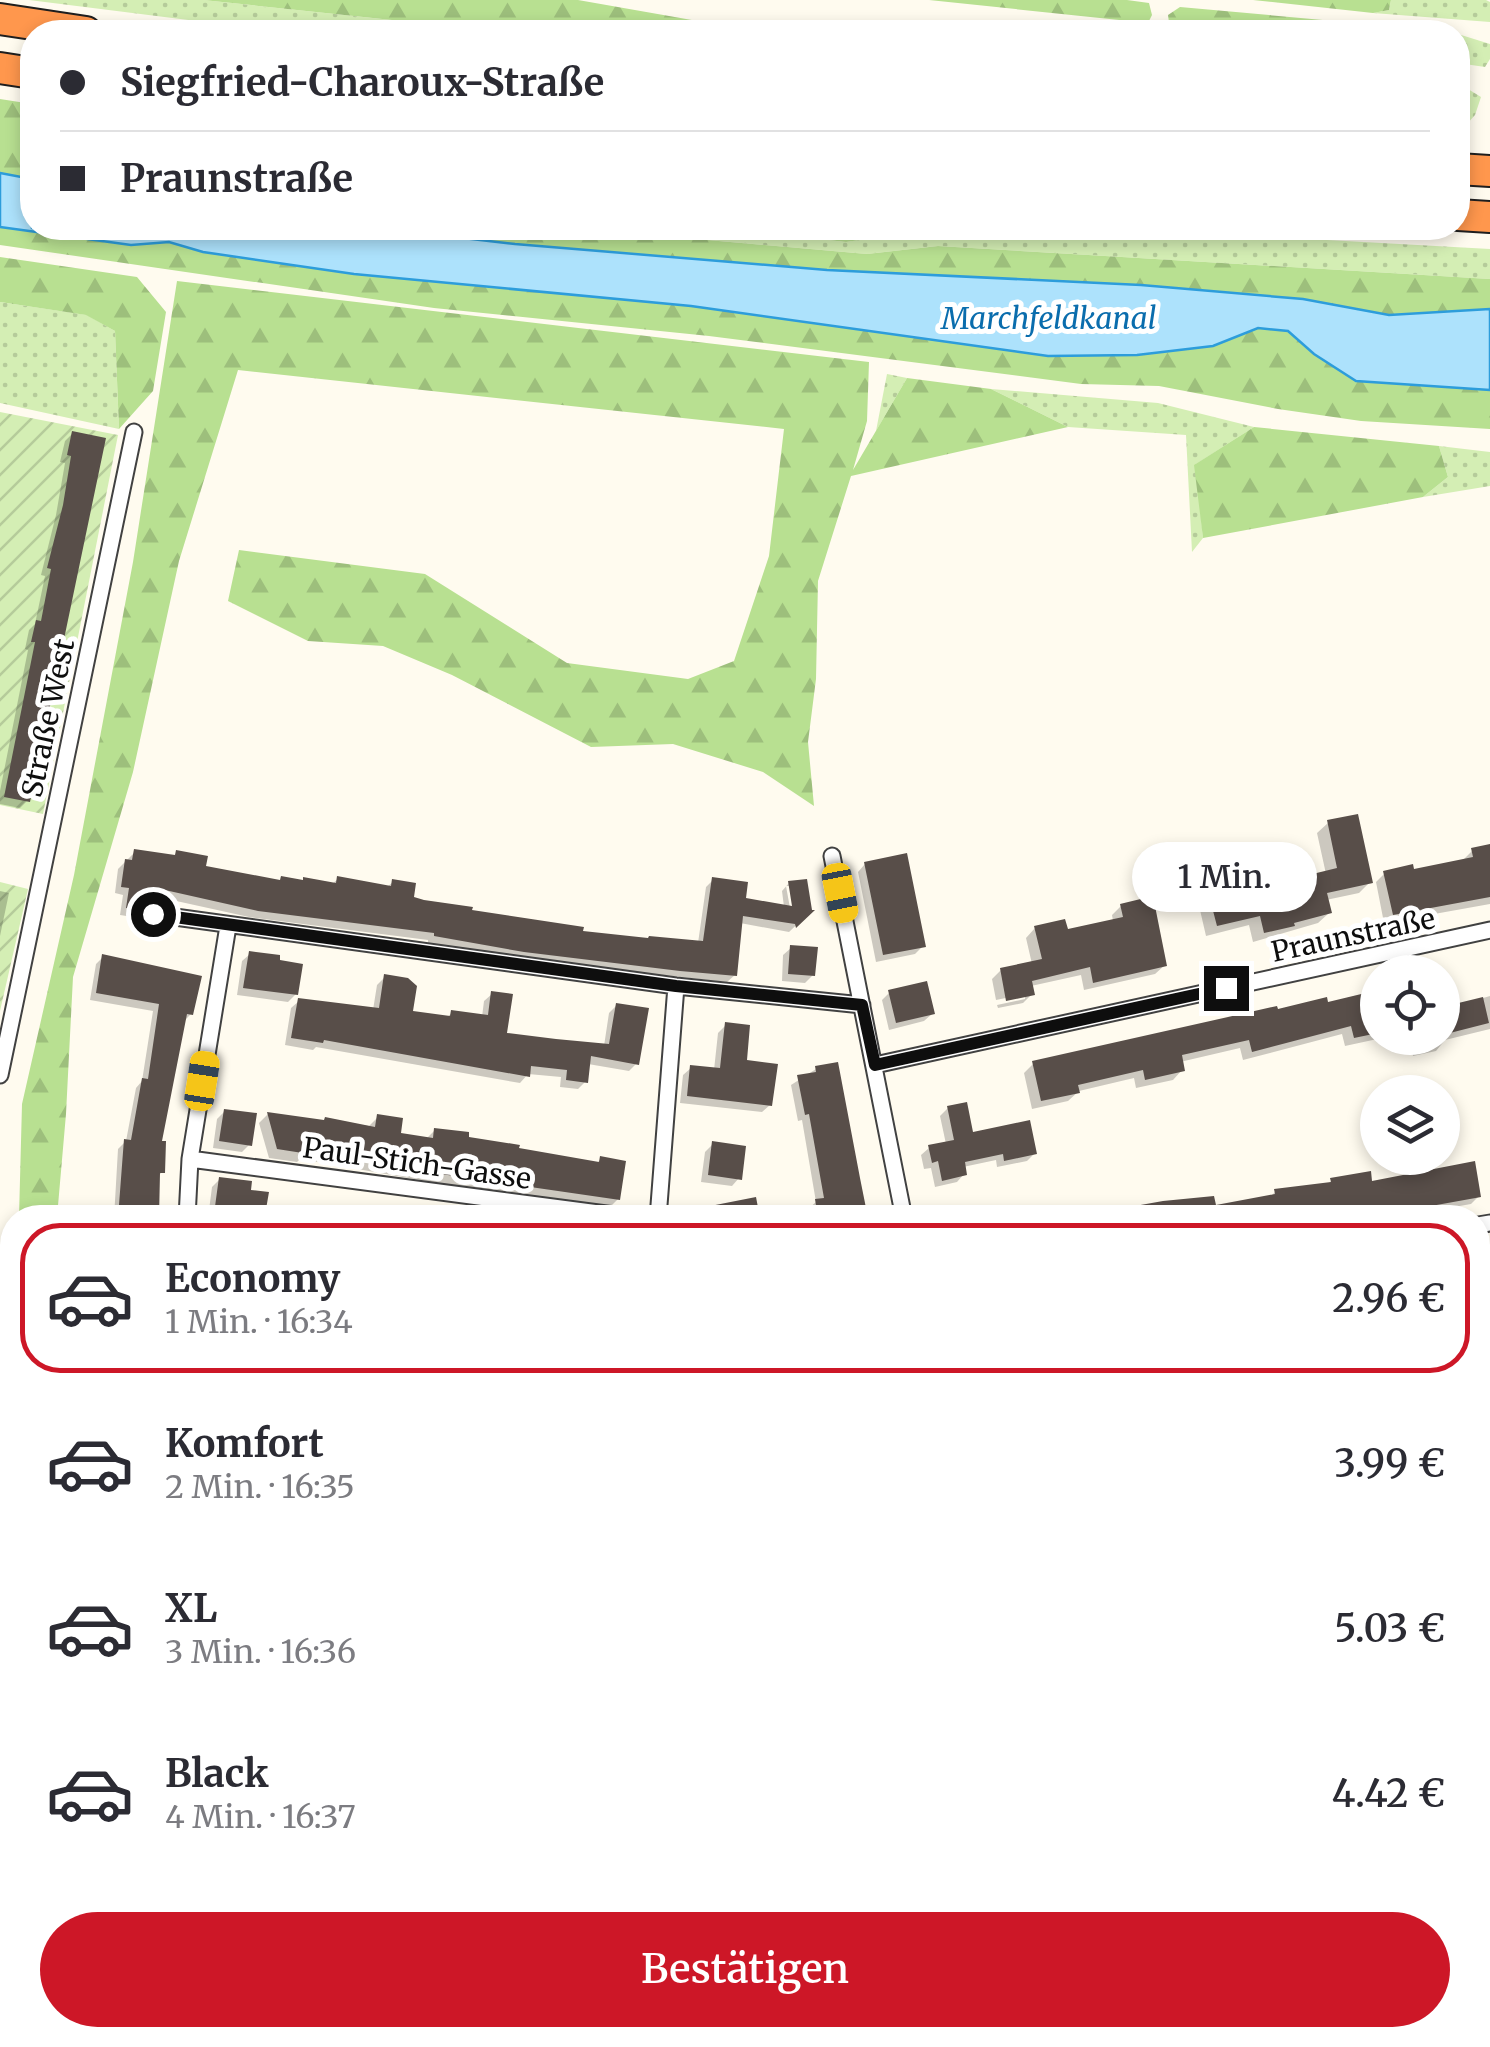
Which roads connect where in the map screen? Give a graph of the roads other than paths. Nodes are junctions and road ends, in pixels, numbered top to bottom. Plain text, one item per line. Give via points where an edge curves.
1 (134, 432) dead end
2 (832, 856) dead end
3 (153, 914) dead end
4 (228, 926) junction
5 (1490, 930) edge
6 (676, 986) junction
7 (862, 1005) junction
8 (875, 1065) junction
9 (0, 1075) edge
10 (190, 1158) junction
11 (188, 1205) edge
12 (540, 1205) edge
13 (659, 1205) edge
14 (902, 1205) edge

1 - 9 street, Straße West
2 - 7 street
3 - 4 street
4 - 6 street
4 - 10 street
5 - 8 street, Praunstraße
6 - 7 street
6 - 13 street
7 - 8 street
8 - 14 street
10 - 11 street
10 - 12 street, Paul-Stich-Gasse

